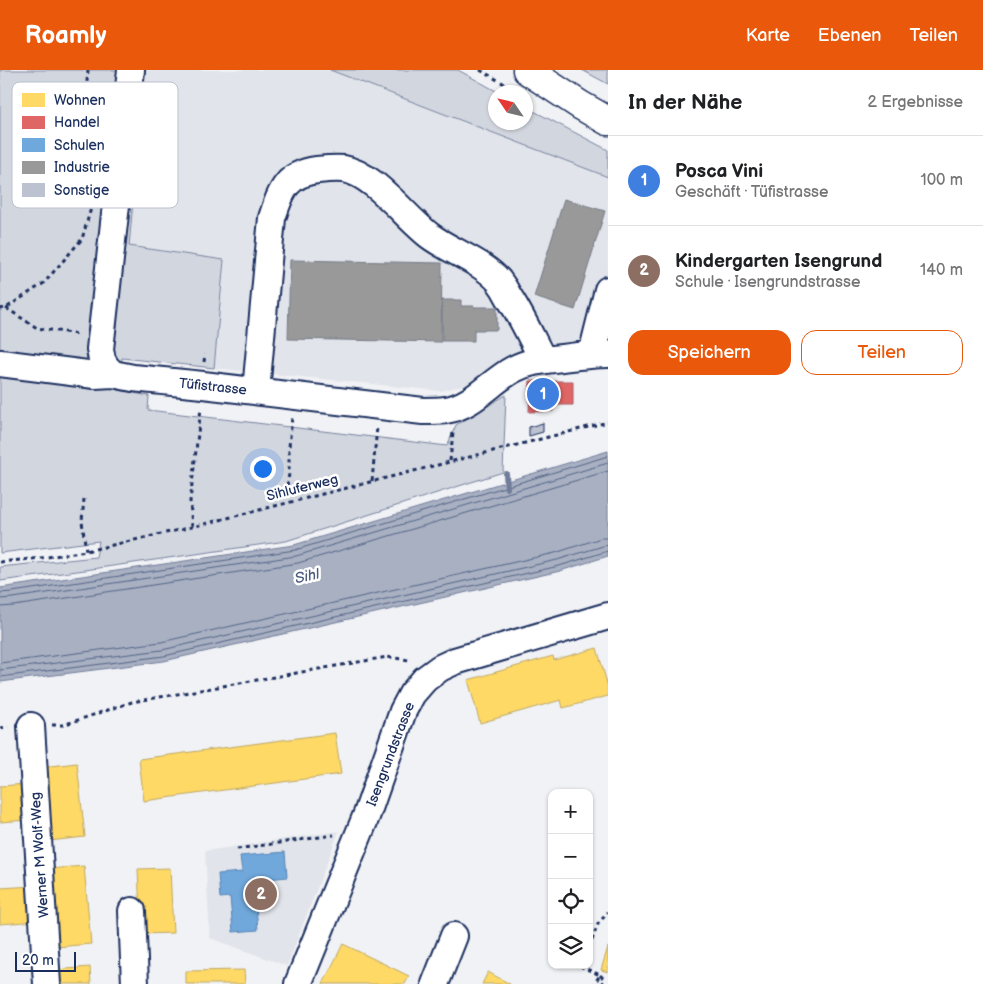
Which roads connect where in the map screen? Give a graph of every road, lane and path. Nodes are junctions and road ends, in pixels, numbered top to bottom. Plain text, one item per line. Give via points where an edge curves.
1 (480, 70) edge
2 (522, 81) edge
3 (608, 121) edge
4 (98, 208) edge
5 (107, 208) edge
6 (608, 290) edge
7 (6, 308) junction
8 (0, 309) edge
9 (57, 331) dead end
10 (600, 354) edge
11 (543, 360) junction
12 (0, 363) edge
13 (113, 374) junction
14 (256, 391) junction
15 (201, 406) dead end
16 (292, 416) dead end
17 (608, 422) edge
18 (377, 426) dead end
19 (453, 432) dead end
20 (450, 462) junction
21 (372, 481) junction
22 (287, 486) dead end
23 (84, 499) dead end
24 (192, 526) junction
25 (86, 552) junction
26 (0, 562) edge
27 (608, 616) edge
28 (425, 679) junction
29 (31, 726) junction
30 (0, 728) edge
31 (340, 834) dead end
32 (237, 849) dead end
33 (132, 911) dead end
34 (608, 912) edge
35 (454, 936) dead end
36 (593, 937) edge
37 (586, 969) edge
38 (600, 975) junction
39 (47, 984) edge
40 (135, 984) edge
41 (298, 984) edge
42 (435, 984) edge
43 (594, 984) edge
44 (602, 984) edge

1 - 2 path
2 - 3 main road via 580,105
4 - 7 path via 82,239 44,283
5 - 13 street via 100,349 102,360
6 - 10 street
7 - 8 path
7 - 9 path via 37,328
10 - 11 street, Tüfistrasse
11 - 14 street, Tüfistrasse via 515,368 474,398 447,410 423,411
11 - 14 street via 520,314 493,274 418,227 364,177 344,169 324,169 294,177 278,199 272,218
12 - 13 street, Tüfistrasse via 95,375
13 - 14 street, Tüfistrasse
15 - 24 path via 190,501
16 - 22 path
17 - 20 path, Sihluferweg
18 - 21 path
19 - 20 path
20 - 21 path, Sihluferweg
21 - 24 path, Sihluferweg
23 - 25 path via 82,521
24 - 25 path, Sihluferweg
25 - 26 path, Sihluferweg
27 - 28 street, Isengrundstrasse via 455,661
28 - 29 path via 408,660 387,657 132,702 63,725
28 - 41 street, Isengrundstrasse via 403,711 367,814
29 - 30 path
29 - 39 street, Werner M Wolf-Weg
31 - 32 path
33 - 40 street
34 - 36 path
35 - 42 street
37 - 38 path
38 - 43 path
38 - 44 path via 604,979

